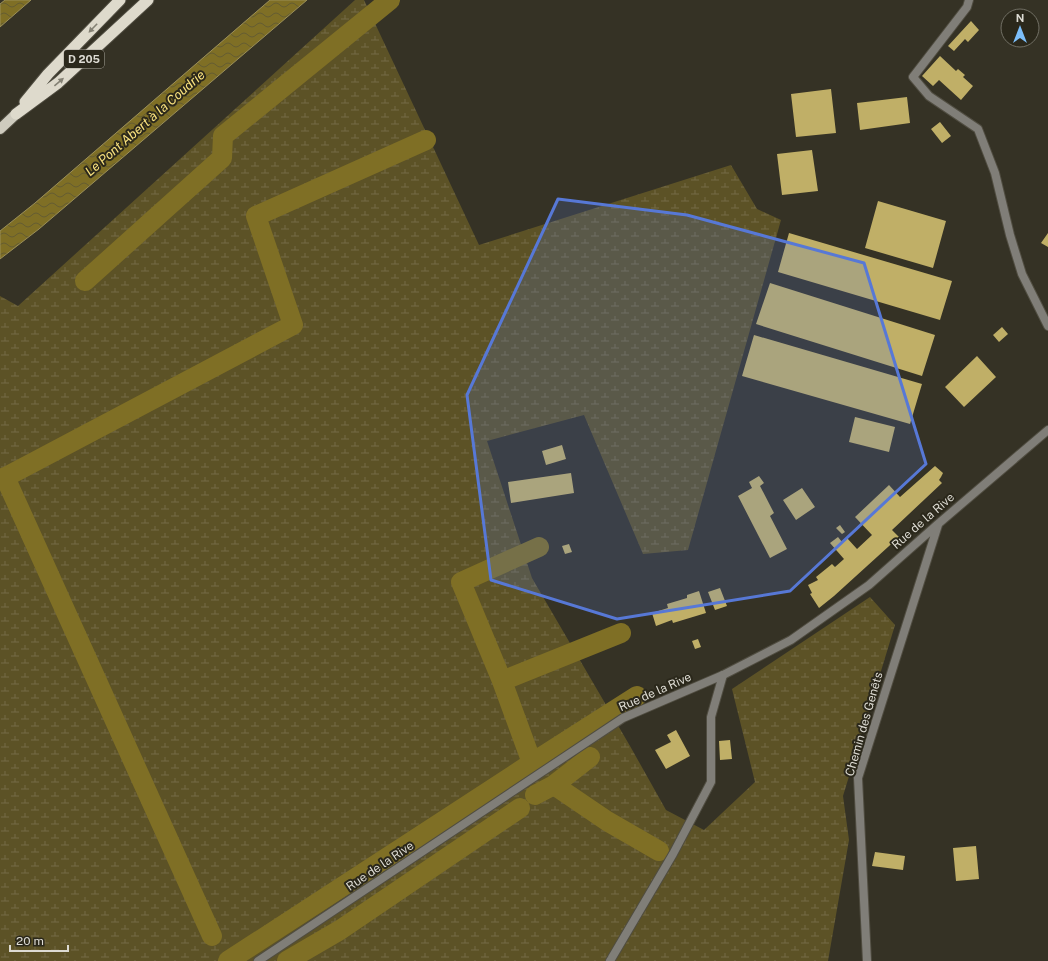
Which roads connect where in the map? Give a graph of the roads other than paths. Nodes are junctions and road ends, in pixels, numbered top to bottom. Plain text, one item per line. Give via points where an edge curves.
1 (120, 0) edge
2 (148, 0) edge
3 (969, 0) edge
4 (16, 114) junction
5 (0, 129) edge
6 (1048, 326) edge
7 (1048, 430) edge
8 (938, 524) junction
9 (723, 675) junction
10 (258, 961) edge
11 (610, 961) edge
12 (867, 961) edge

1 -> 4 highway, D 205 via 48,74
4 -> 2 highway, D 205 via 58,83
3 - 6 street via 967,7 913,77 929,96 978,129 995,173 1022,274
4 - 5 main road, D 205
7 - 8 street, Rue de la Rive
8 - 9 street, Rue de la Rive via 869,585 798,635
8 - 12 street, Chemin des Genêts via 858,778
9 - 10 street, Rue de la Rive via 623,718
9 - 11 street via 711,717 711,782 673,854

